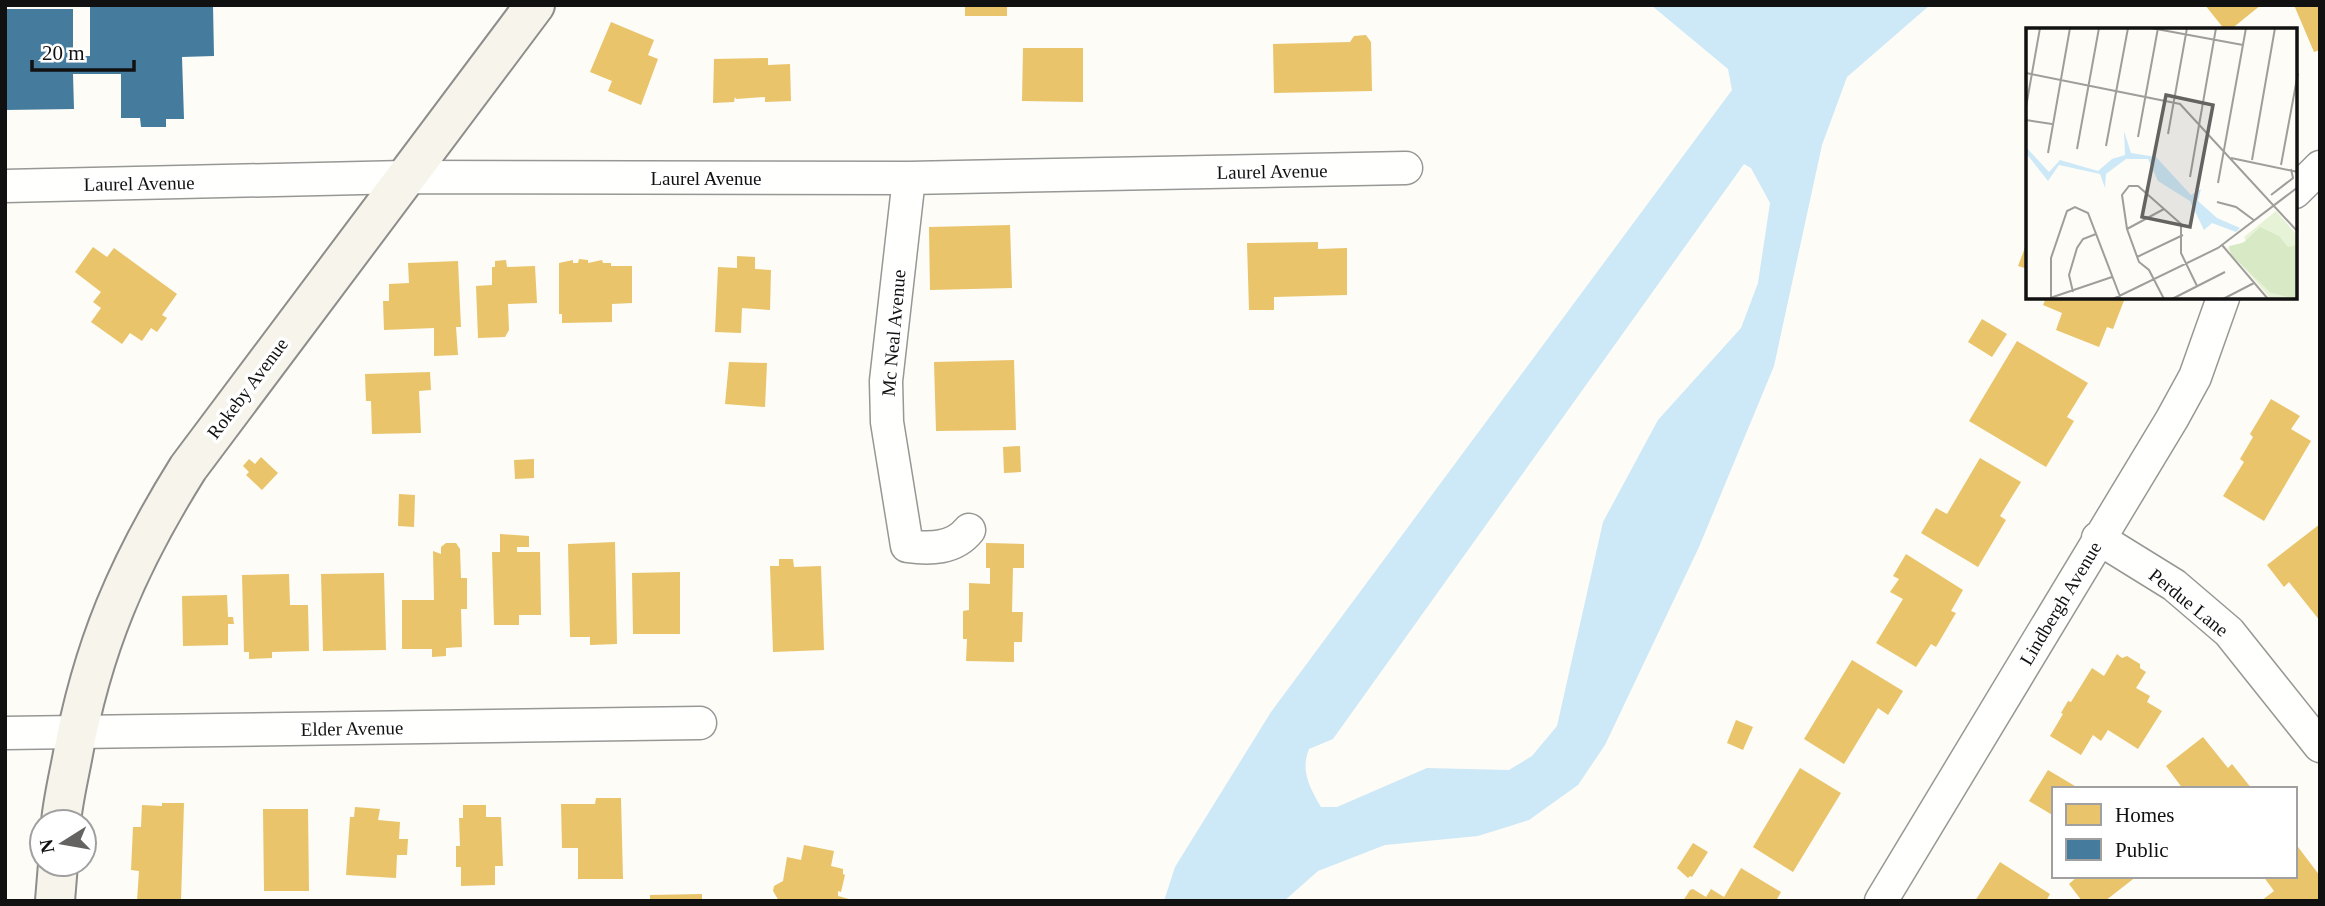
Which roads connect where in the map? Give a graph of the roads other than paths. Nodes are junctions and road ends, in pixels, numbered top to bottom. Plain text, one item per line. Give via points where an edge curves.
1 (534, 5) edge
2 (2320, 167) edge
3 (1406, 168) dead end
4 (405, 177) junction
5 (909, 178) junction
6 (5, 187) edge
7 (2297, 190) edge
8 (2223, 299) edge
9 (969, 530) dead end
10 (2098, 538) junction
11 (700, 723) dead end
12 (77, 732) junction
13 (5, 733) edge
14 (2320, 746) edge
15 (63, 808) edge
16 (57, 878) edge
17 (55, 901) edge
18 (1881, 901) edge

1 - 4 street, Rokeby Avenue
2 - 7 street
3 - 5 street, Laurel Avenue
4 - 5 street, Laurel Avenue
4 - 6 street, Laurel Avenue
4 - 12 street, Rokeby Avenue via 188,468 153,524 113,608
5 - 9 street, Mc Neal Avenue via 886,381 887,422 907,546 927,549 960,541
8 - 10 street, Lindbergh Avenue via 2195,377
10 - 14 street, Perdue Lane via 2174,585 2229,632
10 - 18 street, Lindbergh Avenue
11 - 12 street, Elder Avenue
12 - 13 street, Elder Avenue
12 - 15 street, Rokeby Avenue
16 - 17 street

